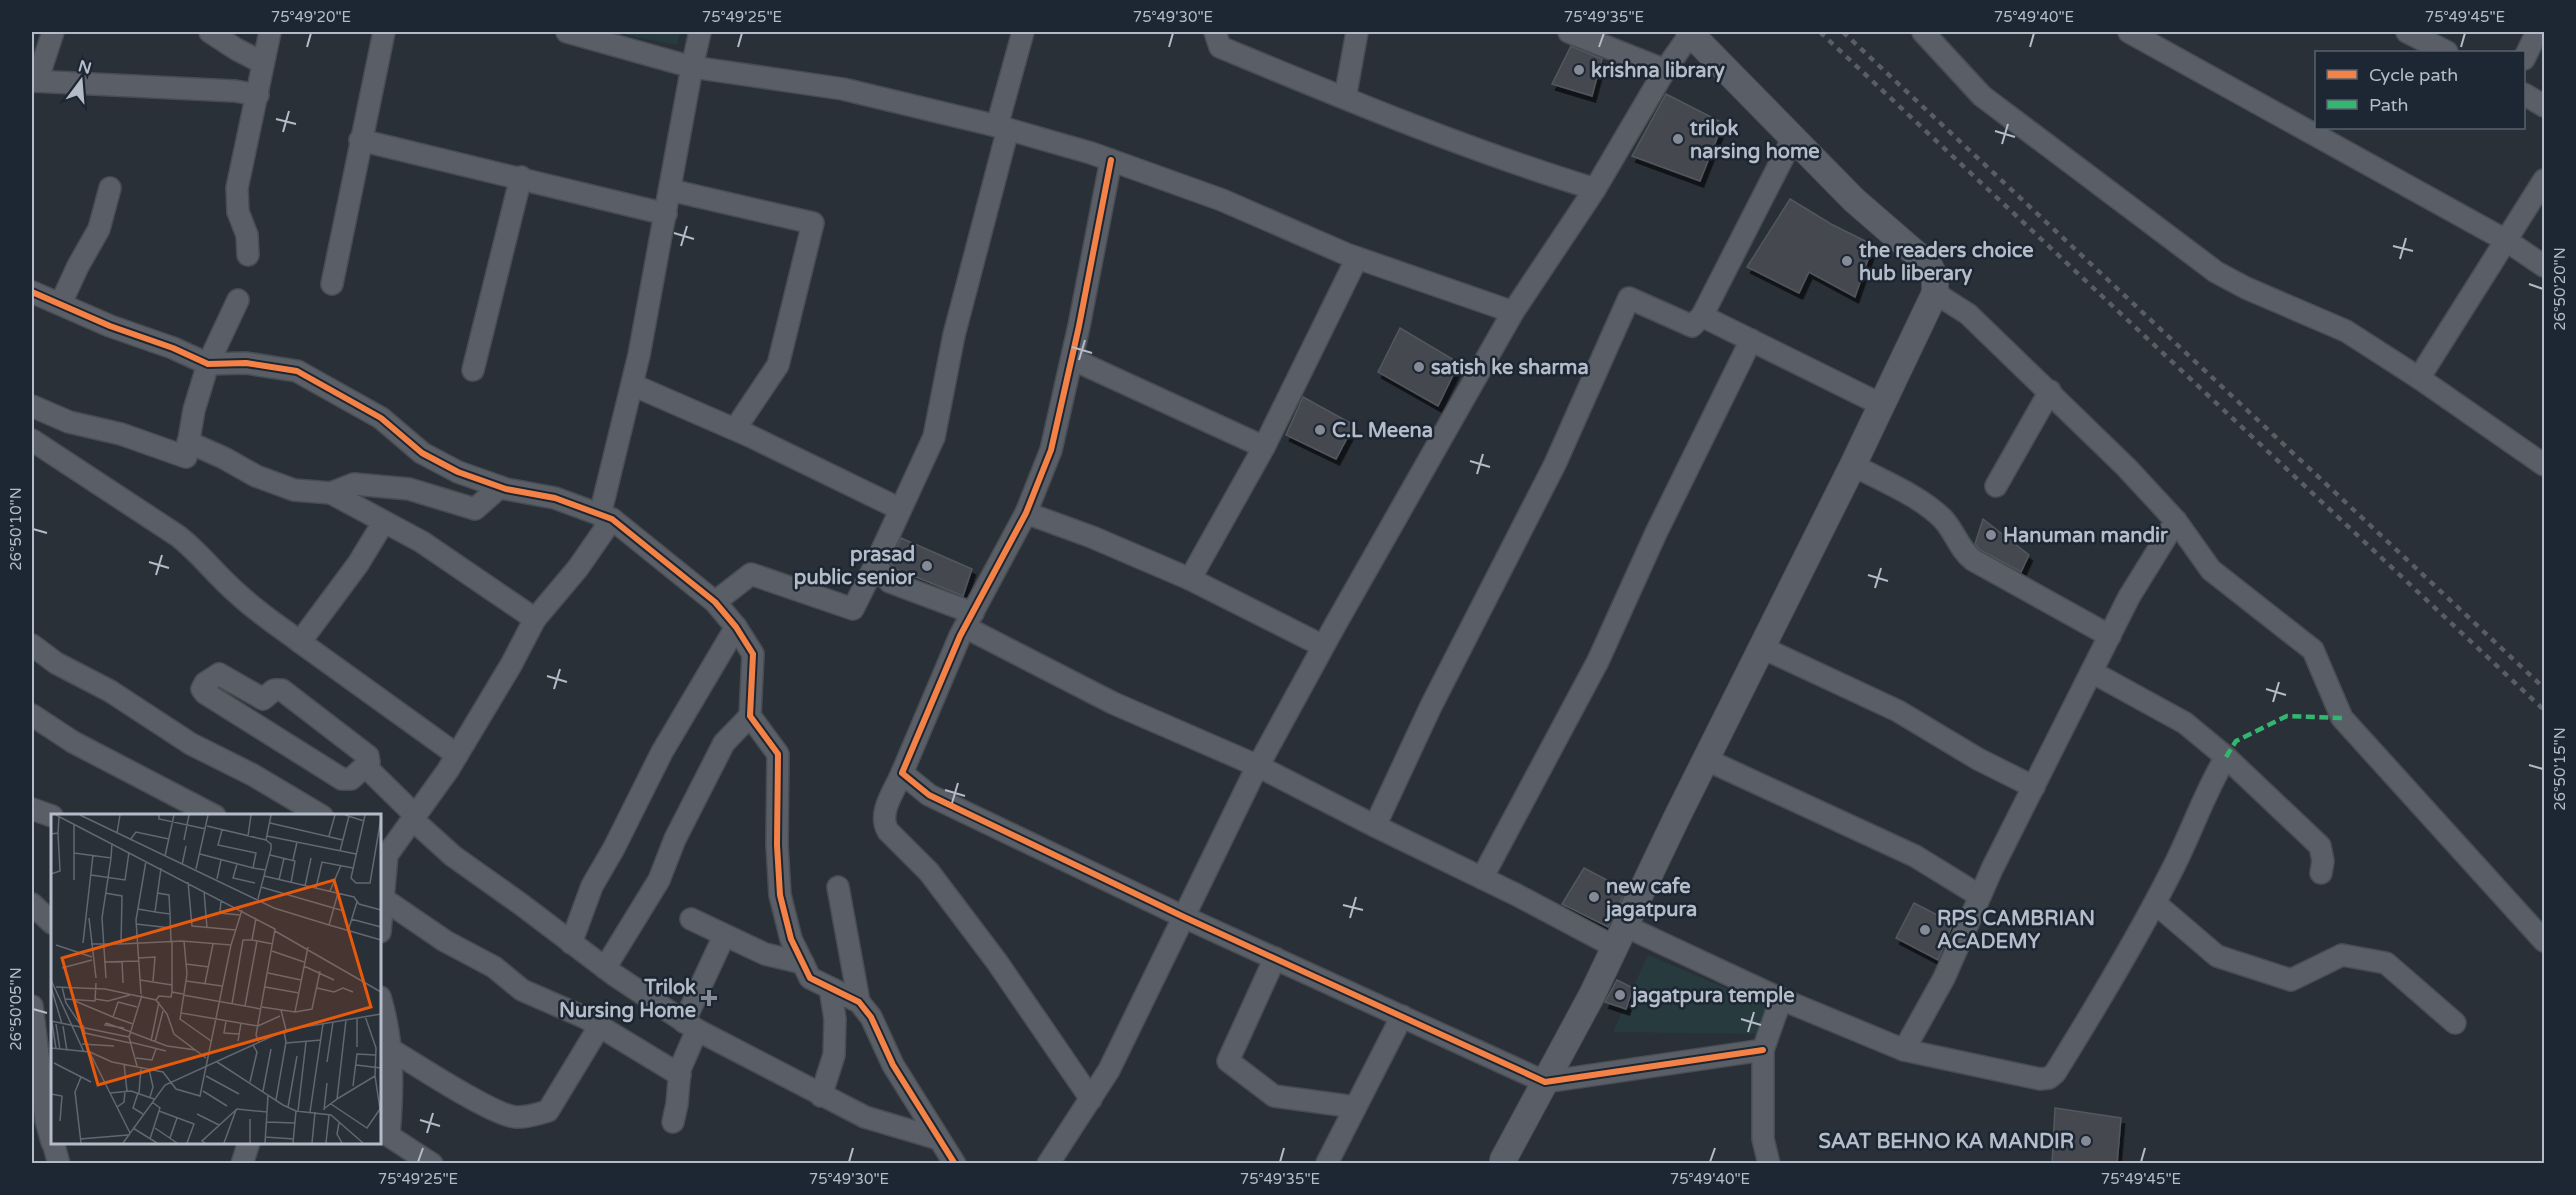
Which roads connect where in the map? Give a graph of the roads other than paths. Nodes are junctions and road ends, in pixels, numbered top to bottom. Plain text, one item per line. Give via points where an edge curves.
1 (54, 32) edge
2 (210, 32) edge
3 (270, 32) edge
4 (384, 32) edge
5 (567, 32) edge
6 (700, 32) edge
7 (1023, 32) edge
8 (1215, 32) edge
9 (1358, 32) edge
10 (1569, 32) edge
11 (1690, 32) edge
12 (1923, 32) edge
13 (2129, 32) edge
14 (2407, 32) edge
15 (2537, 32) edge
16 (2445, 51) edge
17 (2525, 56) edge
18 (263, 63) junction
19 (692, 67) junction
20 (1665, 70) junction
21 (34, 81) edge
22 (258, 95) junction
23 (2525, 95) edge
24 (1344, 98) junction
25 (2544, 106) edge
26 (1002, 128) junction
27 (1793, 138) junction
28 (360, 140) junction
29 (1112, 160) junction
30 (521, 177) junction
31 (2544, 180) edge
32 (110, 188) dead end
33 (1595, 189) junction
34 (670, 190) junction
35 (666, 214) junction
36 (2507, 241) junction
37 (248, 255) dead end
38 (1357, 258) junction
39 (2544, 266) edge
40 (332, 284) dead end
41 (32, 292) edge
42 (1935, 293) junction
43 (238, 300) dead end
44 (61, 303) junction
45 (1513, 312) junction
46 (1702, 316) junction
47 (1751, 340) junction
48 (1072, 359) junction
49 (208, 364) junction
50 (473, 370) dead end
51 (2419, 378) junction
52 (633, 385) junction
53 (2050, 391) junction
54 (1882, 405) junction
55 (32, 406) edge
56 (735, 429) junction
57 (32, 440) edge
58 (188, 442) junction
59 (1264, 447) junction
60 (1853, 465) junction
61 (2544, 465) edge
62 (1996, 486) dead end
63 (500, 487) junction
64 (331, 493) junction
65 (900, 509) junction
66 (1026, 513) junction
67 (606, 517) junction
68 (2176, 521) junction
69 (383, 523) junction
70 (875, 566) junction
71 (1191, 579) junction
72 (715, 602) junction
73 (536, 619) junction
74 (969, 620) junction
75 (736, 627) junction
76 (2110, 636) junction
77 (300, 642) junction
78 (32, 645) edge
79 (1323, 646) junction
80 (1763, 648) junction
81 (2092, 672) junction
82 (32, 715) edge
83 (750, 716) junction
84 (457, 755) junction
85 (2226, 757) junction
86 (1707, 760) junction
87 (366, 766) junction
88 (1258, 766) junction
89 (903, 772) junction
90 (2034, 787) junction
91 (32, 809) edge
92 (211, 814) edge
93 (319, 814) edge
94 (51, 816) edge
95 (414, 817) junction
96 (1375, 826) junction
97 (383, 853) edge
98 (2321, 873) dead end
99 (1482, 878) junction
100 (838, 887) dead end
101 (1980, 896) junction
102 (2155, 903) junction
103 (32, 904) edge
104 (381, 904) edge
105 (1184, 916) junction
106 (691, 919) dead end
107 (51, 921) edge
108 (724, 936) junction
109 (1620, 937) junction
110 (2544, 941) edge
111 (571, 943) junction
112 (1275, 958) junction
113 (802, 963) junction
114 (604, 968) junction
115 (830, 988) junction
116 (1781, 999) junction
117 (381, 1000) edge
118 (859, 1002) junction
119 (32, 1006) edge
120 (1402, 1016) junction
121 (2455, 1023) dead end
122 (691, 1026) junction
123 (600, 1027) junction
124 (390, 1049) junction
125 (1763, 1050) junction
126 (1904, 1050) junction
127 (680, 1076) junction
128 (1545, 1082) junction
129 (821, 1096) junction
130 (1091, 1098) junction
131 (1355, 1107) junction
132 (673, 1122) dead end
133 (384, 1132) edge
134 (51, 1136) edge
135 (939, 1139) junction
136 (54, 1144) edge
137 (249, 1144) edge
138 (423, 1161) edge
139 (1327, 1163) edge
140 (59, 1164) edge
141 (242, 1164) edge
142 (955, 1164) edge
143 (1048, 1164) edge
144 (1503, 1164) edge
145 (1769, 1164) edge

1 - 21 street
2 - 18 street
3 - 18 street
4 - 28 street
5 - 19 street
6 - 19 street
7 - 26 street
8 - 24 street via 1220,47
9 - 24 street
10 - 20 street
11 - 20 street
11 - 27 street
12 - 51 street via 1982,96 2216,272 2346,331
13 - 36 street
14 - 16 street
15 - 17 street
18 - 22 street
19 - 26 street via 843,89
19 - 34 street
20 - 33 street
21 - 22 street
22 - 37 street via 237,188
23 - 25 street
24 - 33 street via 1523,167
26 - 29 street
26 - 65 street via 934,437
27 - 42 street via 1854,200 1929,265 1935,277
27 - 46 street
28 - 30 street
28 - 40 street
29 - 38 street via 1222,200
29 - 48 street
30 - 35 street
30 - 50 street
31 - 36 street
32 - 44 street via 99,229
33 - 45 street
34 - 35 street
34 - 56 street via 813,223 778,365
35 - 52 street
36 - 39 street
36 - 51 street
38 - 45 street
38 - 59 street
41 - 44 street
42 - 53 street via 1968,314
42 - 54 street
43 - 49 street
44 - 49 street
45 - 79 street
46 - 47 street
46 - 96 street via 1692,326 1629,298 1555,464 1431,706
47 - 54 street
47 - 99 street via 1598,661
48 - 59 street
48 - 66 street via 1051,450
49 - 58 street
49 - 63 street via 246,363 297,371 381,418 422,453 458,472
51 - 61 street
52 - 56 street
52 - 67 street
53 - 62 street
53 - 68 street
54 - 60 street
55 - 58 street via 69,422 121,434 186,457
56 - 65 street
57 - 77 street via 198,552 240,596
58 - 64 street via 294,490
59 - 71 street
60 - 76 street via 1924,504 1943,520 1963,553 1973,560
60 - 80 street
63 - 64 street via 476,509 409,489 354,484
63 - 67 street via 555,498
64 - 69 street
65 - 70 street
66 - 71 street
66 - 74 street
67 - 72 street
67 - 73 street via 578,568
68 - 76 street
68 - 110 street via 2211,570 2313,650 2342,718
69 - 73 street via 422,543
69 - 77 street
70 - 72 street via 853,609 751,574
70 - 74 street via 890,582
71 - 79 street
72 - 75 street
73 - 84 street
74 - 88 street via 1113,703
74 - 89 street
75 - 83 street via 753,654
75 - 111 street via 662,752 591,886
76 - 81 street
77 - 84 street
78 - 93 street via 191,744
79 - 88 street
80 - 86 street
80 - 90 street via 1898,711
81 - 85 street via 2185,723
81 - 90 street
82 - 92 street via 73,742
83 - 113 street via 778,754 780,895 791,939
83 - 114 street via 724,743 658,880
84 - 95 street
85 - 98 street via 2320,846
85 - 102 street via 2210,783
86 - 101 street via 1915,856
86 - 109 street
87 - 87 street via 351,779 342,779 202,689 219,674 263,699 274,690 282,690 368,756
87 - 95 street
88 - 96 street
88 - 105 street
89 - 105 street via 929,795
89 - 130 street via 883,823 929,872
90 - 101 street
91 - 94 street
95 - 97 street
95 - 111 street via 453,856
96 - 99 street
97 - 104 street
99 - 109 street
100 - 118 street
101 - 126 street via 1944,978
102 - 121 street via 2217,957 2291,980 2342,955 2385,963
102 - 126 street via 2126,960 2049,1078
103 - 107 street
104 - 123 street via 494,967 522,990
105 - 112 street
105 - 130 street
106 - 108 street
108 - 113 street via 765,954
108 - 122 street
109 - 116 street
109 - 128 street
111 - 114 street
112 - 120 street
112 - 131 street via 1228,1061 1274,1096
113 - 115 street via 810,978
114 - 122 street
115 - 118 street
115 - 129 street via 835,1019 834,1055
116 - 125 street
116 - 126 street
117 - 124 street
118 - 135 street
119 - 134 street
120 - 128 street
120 - 131 street
122 - 127 street
122 - 129 street
123 - 124 street via 548,1111 530,1116 514,1117 483,1104
123 - 127 street
124 - 133 street via 393,1088
125 - 128 street
125 - 145 street via 1763,1139
127 - 132 street
128 - 144 street
129 - 135 street via 865,1118
130 - 143 street
131 - 139 street
133 - 138 street
135 - 142 street
136 - 140 street
137 - 141 street

